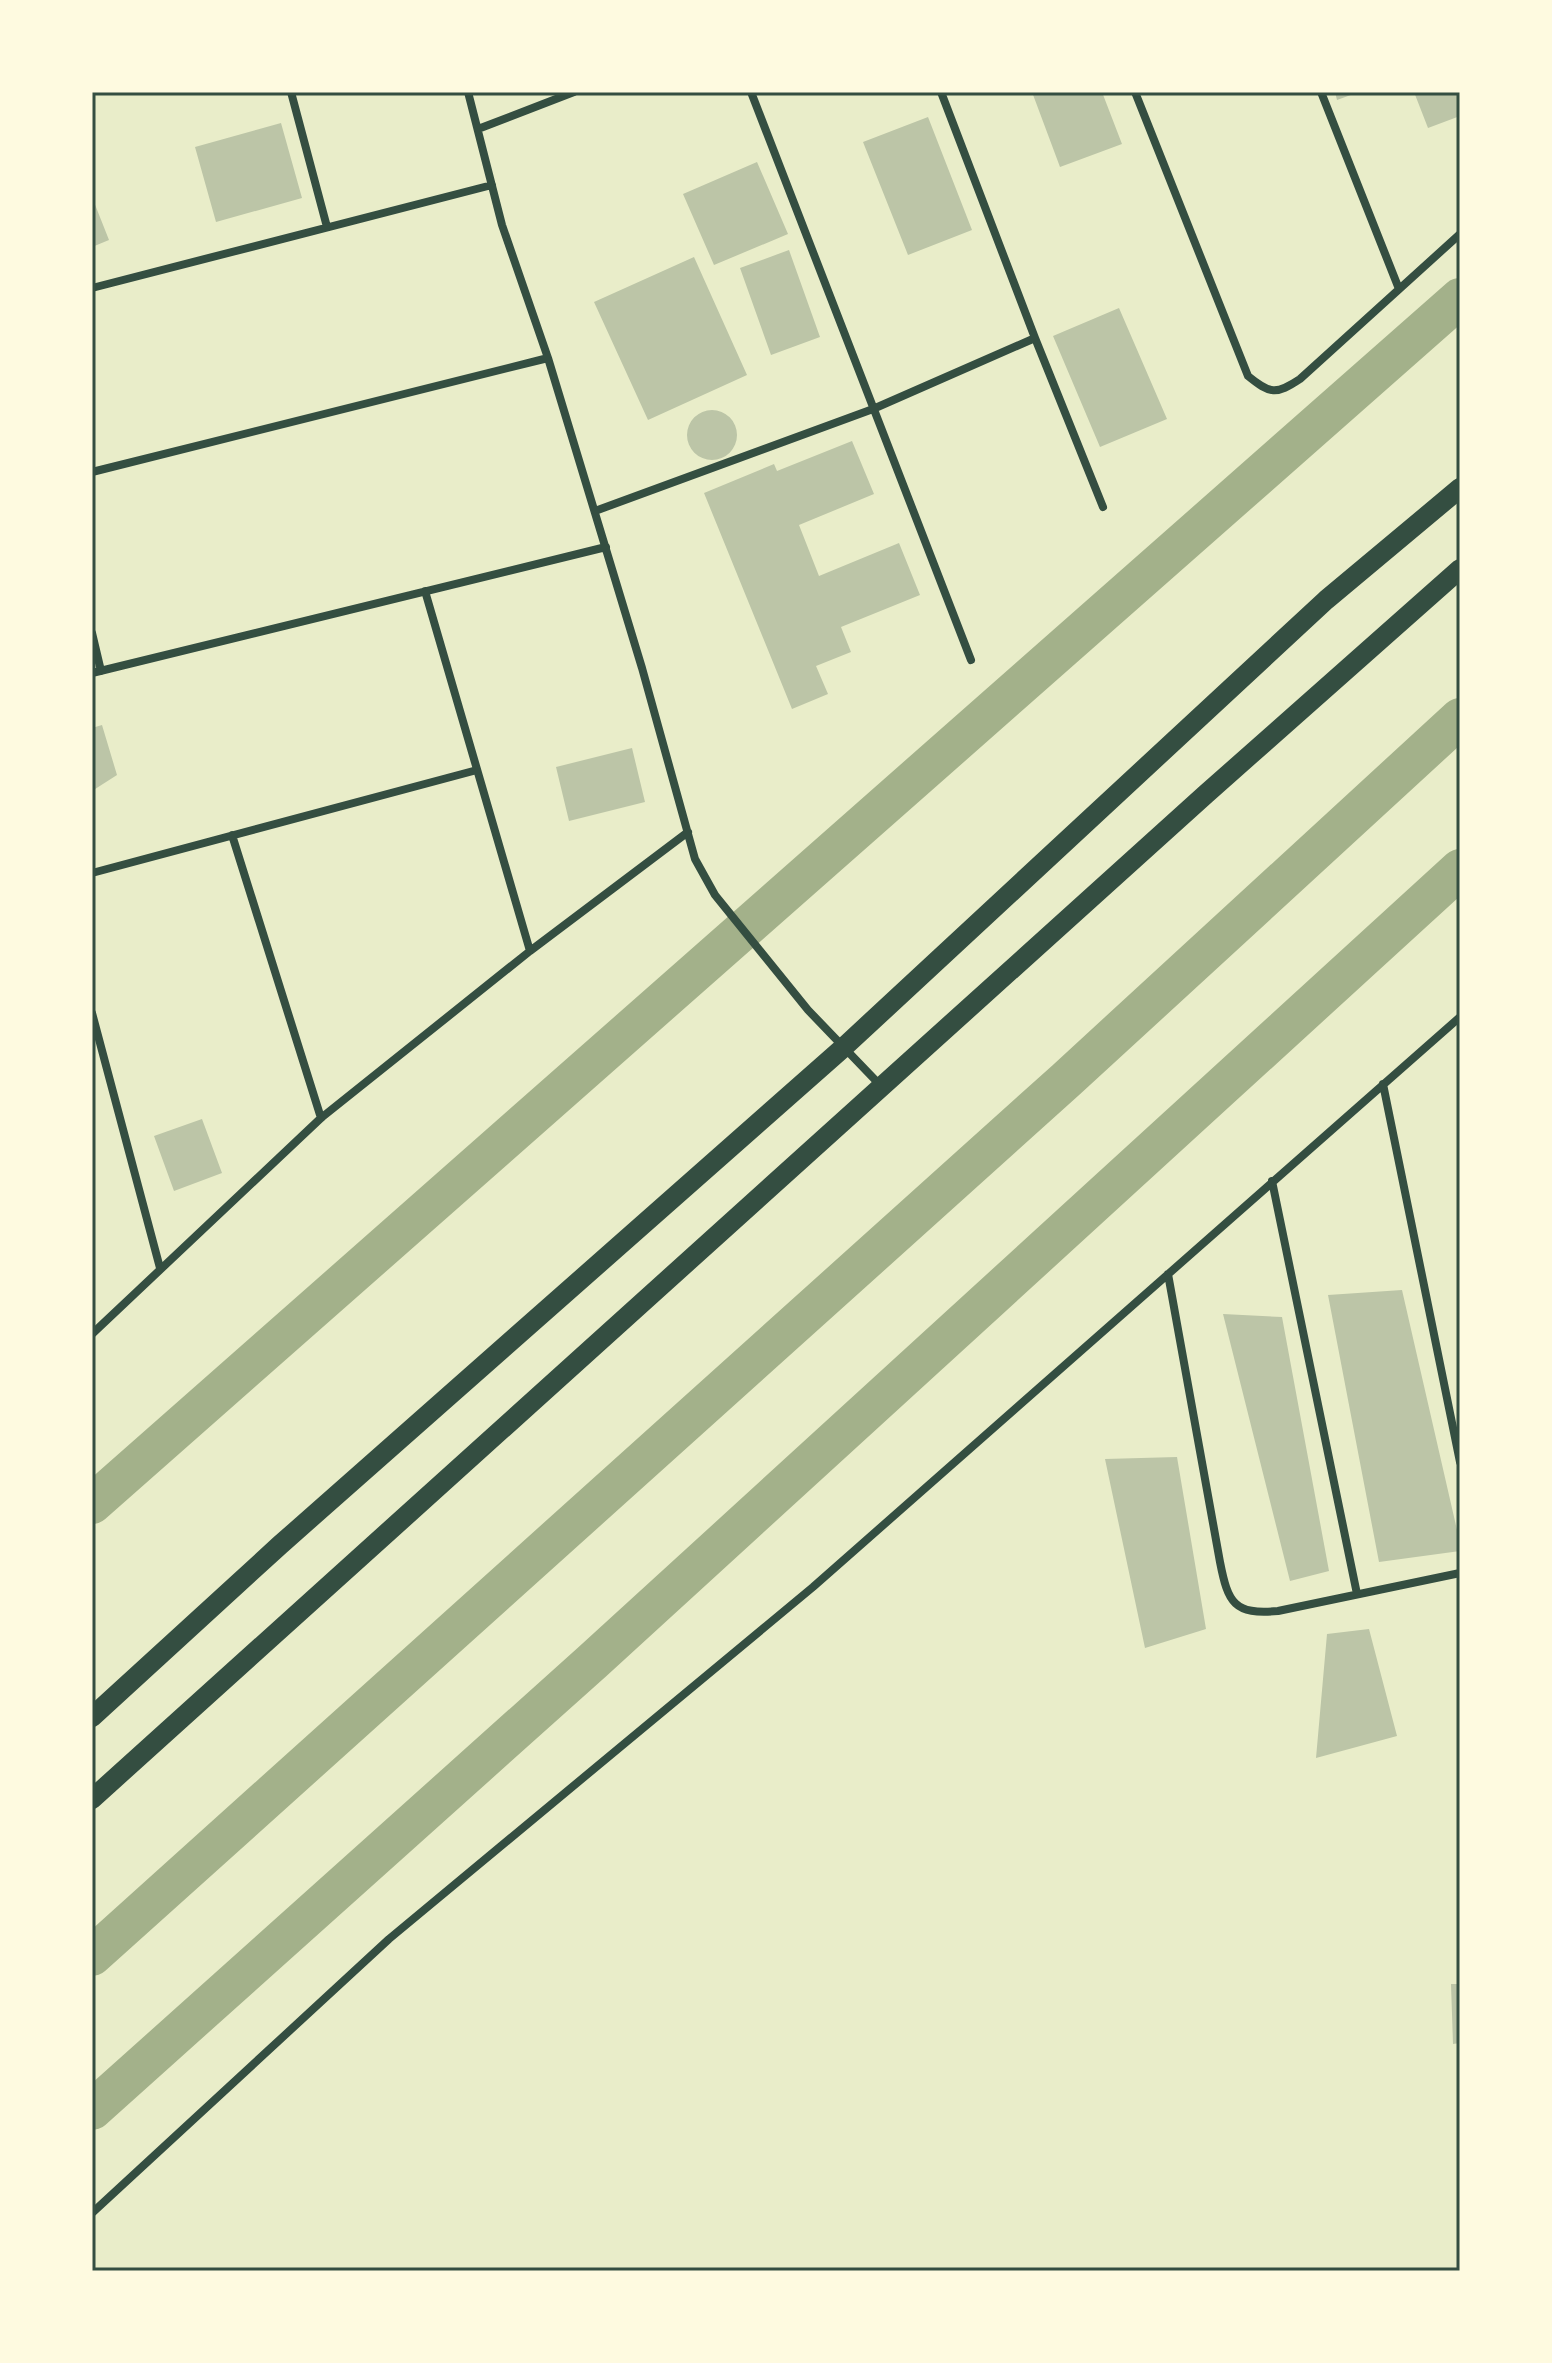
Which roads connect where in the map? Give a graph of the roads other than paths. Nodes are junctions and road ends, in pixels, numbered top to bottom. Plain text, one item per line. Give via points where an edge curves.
1 (291, 92) edge
2 (468, 92) edge
3 (574, 92) edge
4 (751, 92) edge
5 (941, 92) edge
6 (1135, 92) edge
7 (1321, 92) edge
8 (478, 129) junction
9 (492, 185) junction
10 (327, 227) junction
11 (1460, 234) edge
12 (92, 288) edge
13 (1399, 289) junction
14 (1035, 338) junction
15 (548, 358) junction
16 (873, 409) junction
17 (92, 472) edge
18 (1460, 488) edge
19 (1103, 507) dead end
20 (595, 511) junction
21 (606, 547) junction
22 (1460, 569) edge
23 (425, 591) junction
24 (92, 633) edge
25 (971, 660) dead end
26 (96, 672) edge
27 (477, 770) junction
28 (688, 832) junction
29 (232, 835) junction
30 (92, 873) edge
31 (530, 951) junction
32 (92, 1013) edge
33 (1460, 1017) edge
34 (844, 1047) junction
35 (1383, 1084) junction
36 (883, 1088) junction
37 (321, 1118) junction
38 (1272, 1181) junction
39 (160, 1268) junction
40 (1168, 1274) junction
41 (92, 1334) edge
42 (1460, 1462) edge
43 (1460, 1573) edge
44 (1357, 1594) junction
45 (92, 1717) edge
46 (92, 1799) edge
47 (92, 2213) edge

1 - 10 street
2 - 8 street
3 - 8 street
4 - 16 street
5 - 14 street
6 - 13 street via 1248,376 1264,389 1283,391 1300,379
7 - 13 street
8 - 9 street
9 - 10 street
9 - 15 street
10 - 12 street
11 - 13 street
14 - 16 street
14 - 19 street
15 - 17 street
15 - 20 street
16 - 20 street
16 - 25 street
18 - 34 main road via 1326,600
20 - 21 street
21 - 23 street
21 - 28 street
22 - 36 main road
23 - 26 street
23 - 27 street
24 - 26 street
27 - 29 street
27 - 31 street
28 - 31 street
28 - 34 street via 715,895
29 - 30 street
29 - 37 street
31 - 37 street
32 - 39 street
33 - 35 street
34 - 36 street
34 - 45 main road
35 - 38 street
35 - 42 street
36 - 46 main road
37 - 39 street
38 - 40 street
38 - 44 street
39 - 41 street
40 - 44 street via 1226,1591 1237,1607 1257,1613
40 - 47 street via 813,1587 389,1939
43 - 44 street

